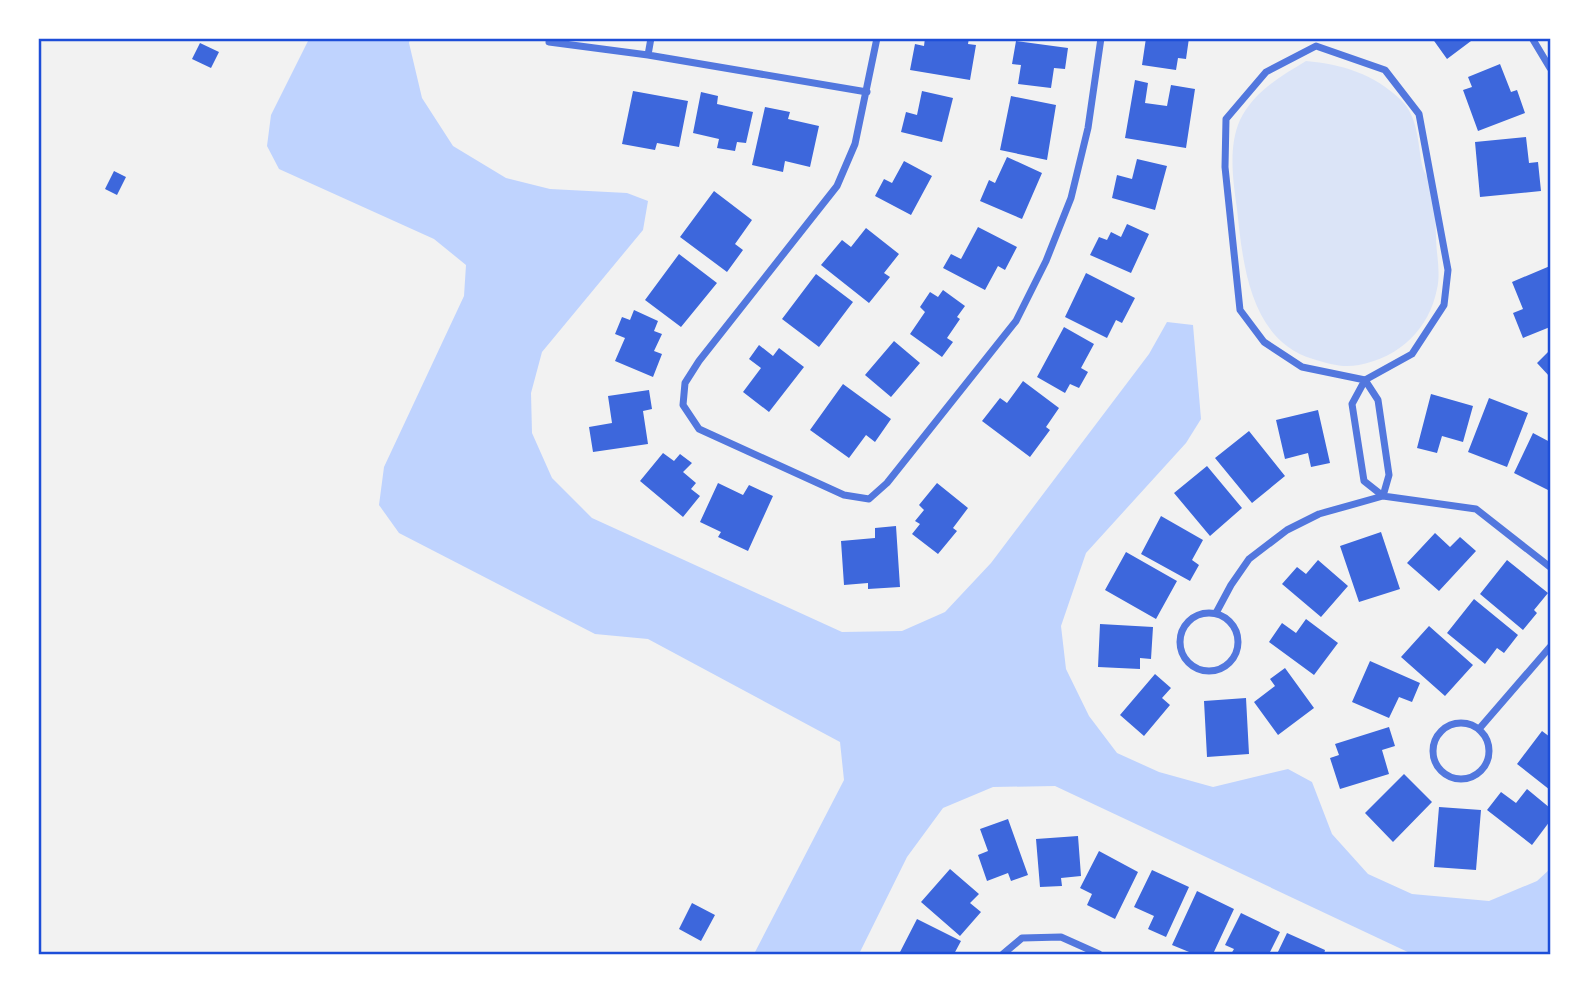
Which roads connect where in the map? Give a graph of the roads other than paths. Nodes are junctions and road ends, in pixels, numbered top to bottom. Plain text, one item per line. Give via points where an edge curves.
1 (651, 38) edge
2 (877, 38) edge
3 (1101, 38) edge
4 (1532, 38) edge
5 (549, 42) dead end
6 (1316, 42) edge
7 (649, 55) junction
8 (1550, 68) edge
9 (867, 92) junction
10 (1365, 380) junction
11 (1383, 496) junction
12 (1550, 567) edge
13 (1216, 613) junction
14 (1550, 647) edge
15 (1479, 729) junction
16 (1003, 954) edge
17 (1099, 954) edge

1 - 7 street
2 - 9 street
3 - 9 street via 1088,128 1071,198 1016,321 887,483 869,499 844,495 699,429 683,405 685,383 699,361 837,186 855,145
4 - 8 street
5 - 7 street
6 - 10 street via 1385,70 1419,114 1448,270 1444,305 1412,354
6 - 10 street via 1266,72 1226,119 1225,167 1240,310 1264,342 1302,368
7 - 9 street
10 - 11 street via 1378,400 1390,475
10 - 11 street via 1352,404 1364,481
11 - 12 street via 1476,509
11 - 13 street via 1319,514 1287,530 1249,559
13 - 13 street via 1196,615 1179,639 1185,659 1200,670 1227,665 1237,650 1236,631
14 - 15 street
15 - 15 street via 1462,723 1438,734 1434,760 1446,775 1474,777 1487,763 1489,745
16 - 17 street via 1022,938 1061,937

